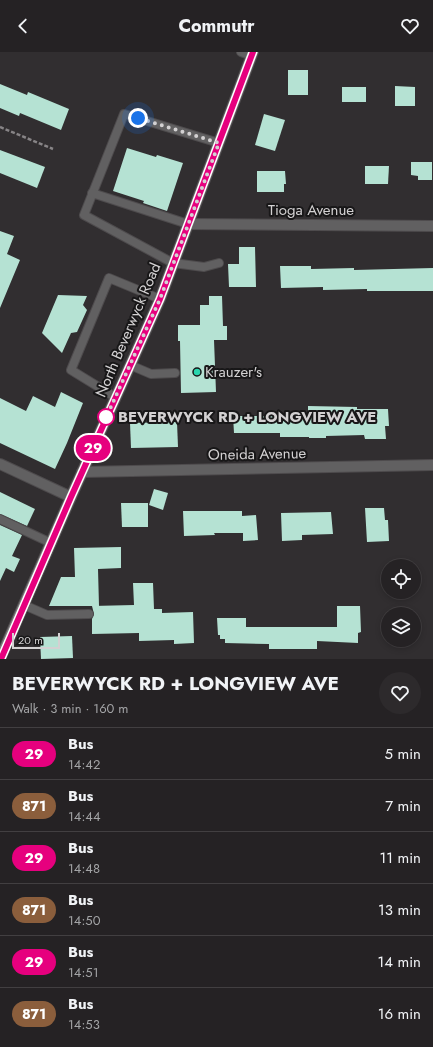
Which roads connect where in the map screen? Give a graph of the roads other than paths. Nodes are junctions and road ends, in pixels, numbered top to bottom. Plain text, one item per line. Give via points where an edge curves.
1 (241, 52) edge
2 (252, 54) edge
3 (219, 143) junction
4 (92, 193) junction
5 (188, 224) junction
6 (433, 226) edge
7 (174, 263) junction
8 (219, 263) dead end
9 (160, 299) junction
10 (130, 365) junction
11 (176, 373) dead end
12 (115, 397) junction
13 (0, 464) edge
14 (433, 465) edge
15 (82, 472) junction
16 (71, 497) junction
17 (0, 519) edge
18 (51, 543) junction
19 (24, 605) junction
20 (89, 614) dead end
21 (0, 659) edge

1 - 2 lane
2 - 3 street, North Beverwyck Road
3 - 4 lane via 124,114
3 - 5 street, North Beverwyck Road
4 - 5 lane
4 - 7 lane via 84,215
5 - 6 street, Tioga Avenue
5 - 7 street, North Beverwyck Road
7 - 8 lane via 204,266
7 - 9 street, North Beverwyck Road
9 - 10 street, North Beverwyck Road
9 - 12 lane via 109,278 71,370
10 - 11 lane via 151,374
10 - 12 street, North Beverwyck Road
12 - 15 street, North Beverwyck Road
13 - 16 street
14 - 15 street, Oneida Avenue
15 - 16 street, North Beverwyck Road
16 - 18 street, North Beverwyck Road
17 - 18 lane
18 - 19 street, North Beverwyck Road
19 - 20 lane via 47,615
19 - 21 street, North Beverwyck Road

